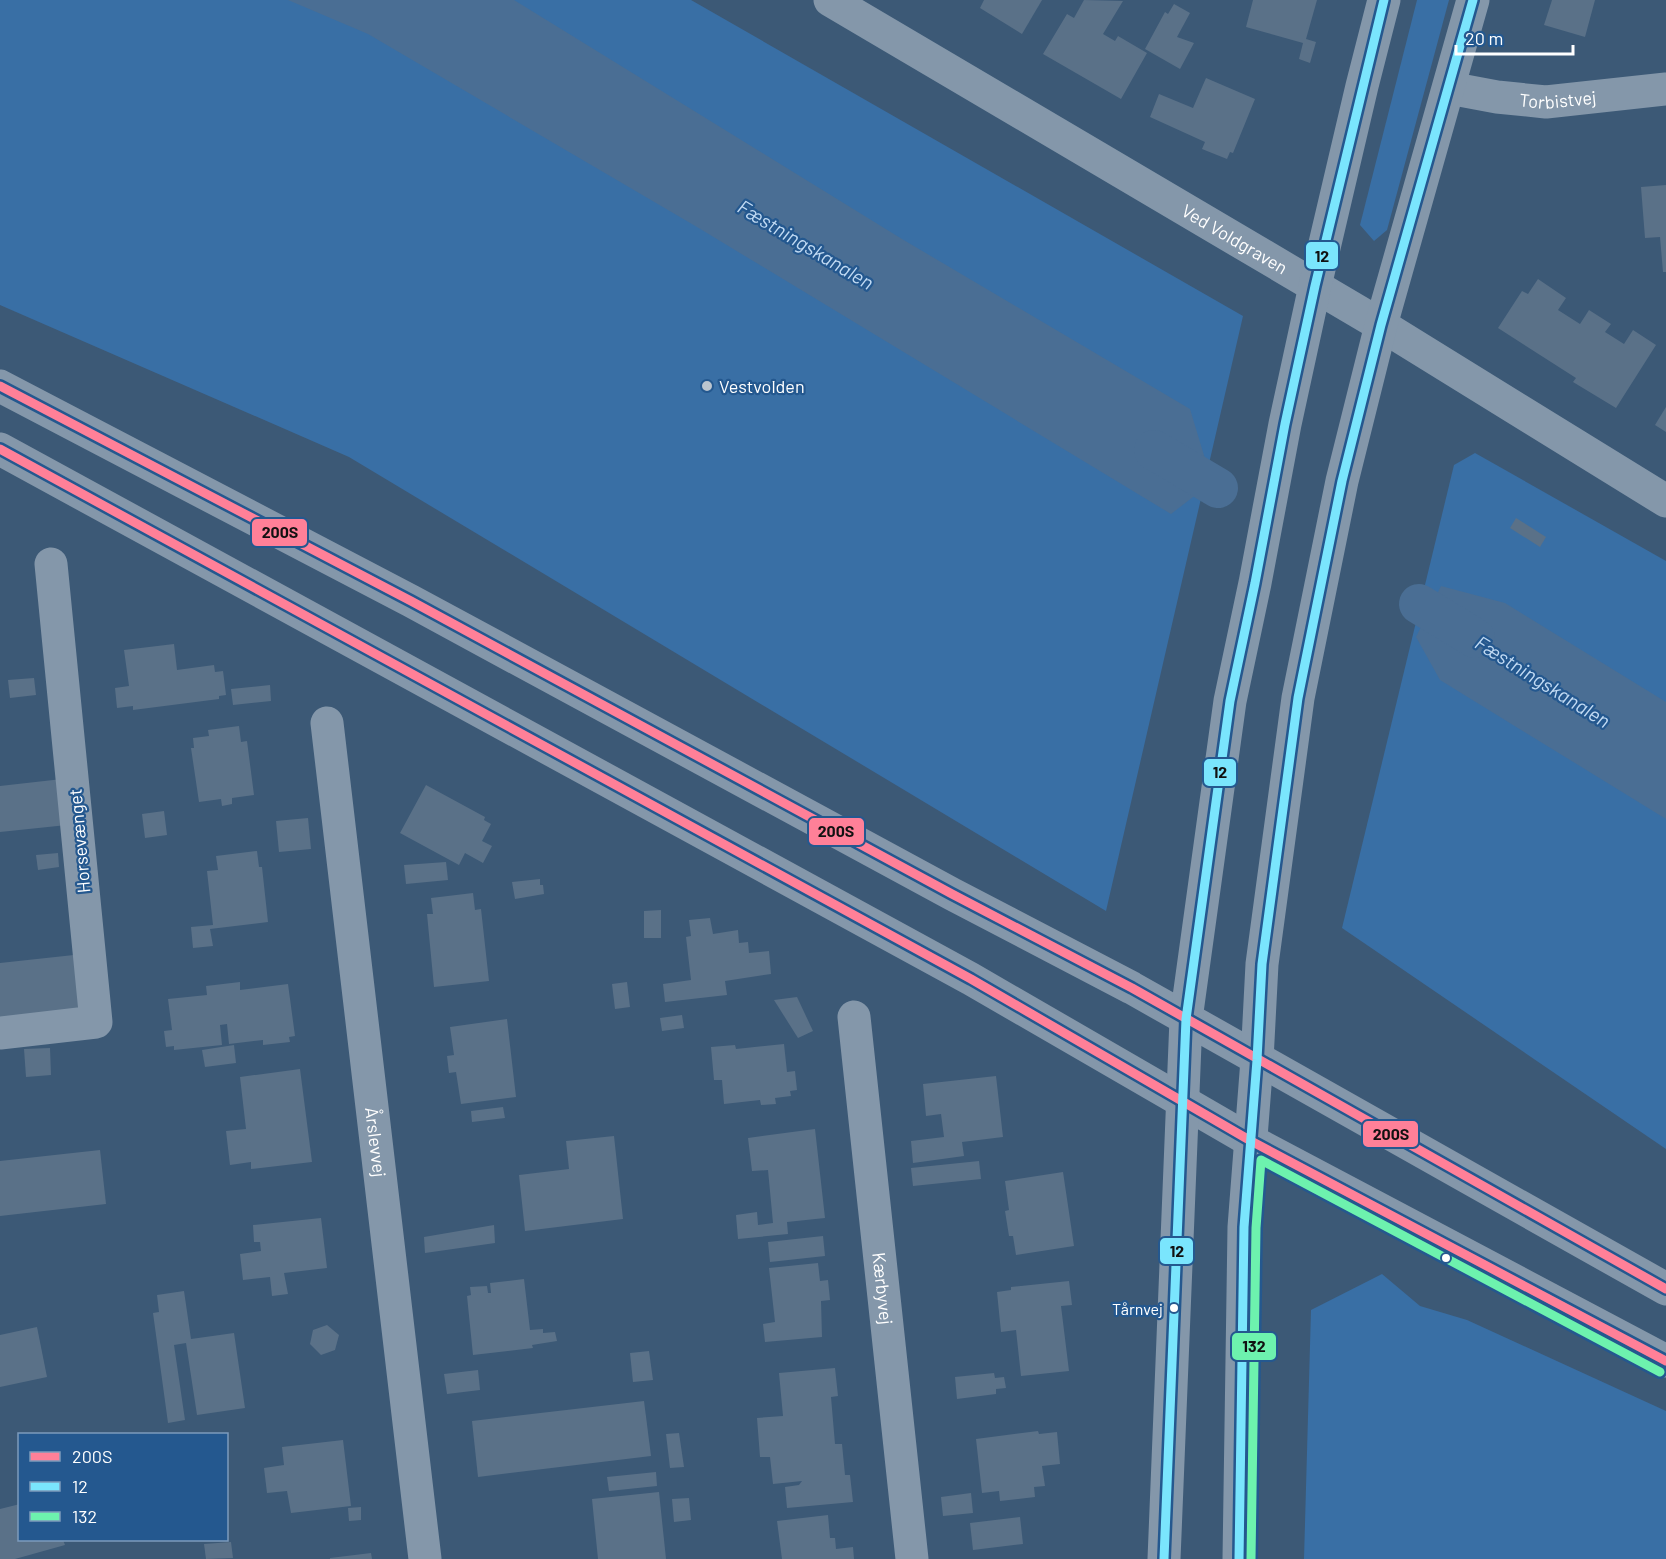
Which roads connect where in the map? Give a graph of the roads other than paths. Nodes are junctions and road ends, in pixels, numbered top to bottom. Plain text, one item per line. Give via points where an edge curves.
1 (830, 0) edge
2 (1384, 0) edge
3 (1473, 0) edge
4 (1449, 88) junction
5 (1666, 89) edge
6 (1315, 286) junction
7 (1381, 325) junction
8 (0, 386) edge
9 (0, 449) edge
10 (1666, 501) edge
11 (51, 564) dead end
12 (327, 723) dead end
13 (855, 1017) dead end
14 (1186, 1019) junction
15 (0, 1033) edge
16 (1257, 1060) junction
17 (1183, 1100) junction
18 (1251, 1141) junction
19 (1666, 1289) edge
20 (1666, 1361) edge
21 (425, 1559) edge
22 (912, 1559) edge
23 (1164, 1559) edge
24 (1239, 1559) edge

1 - 6 street, Ved Voldgraven
2 - 6 street
3 - 4 street
4 - 5 street, Torbistvej via 1546,102
4 - 7 street
6 - 7 street, Ved Voldgraven
6 - 14 street via 1230,701
7 - 10 street, Ved Voldgraven
7 - 16 street via 1342,481 1298,698 1262,964
8 - 14 street
9 - 17 street via 940,962
11 - 15 street, Horsevænget via 96,1022
12 - 21 street, Årslevvej
13 - 22 street, Kærbyvej
14 - 16 street
14 - 17 street
16 - 18 street
16 - 19 street
17 - 18 street
17 - 23 street
18 - 20 street
18 - 24 street via 1244,1227

